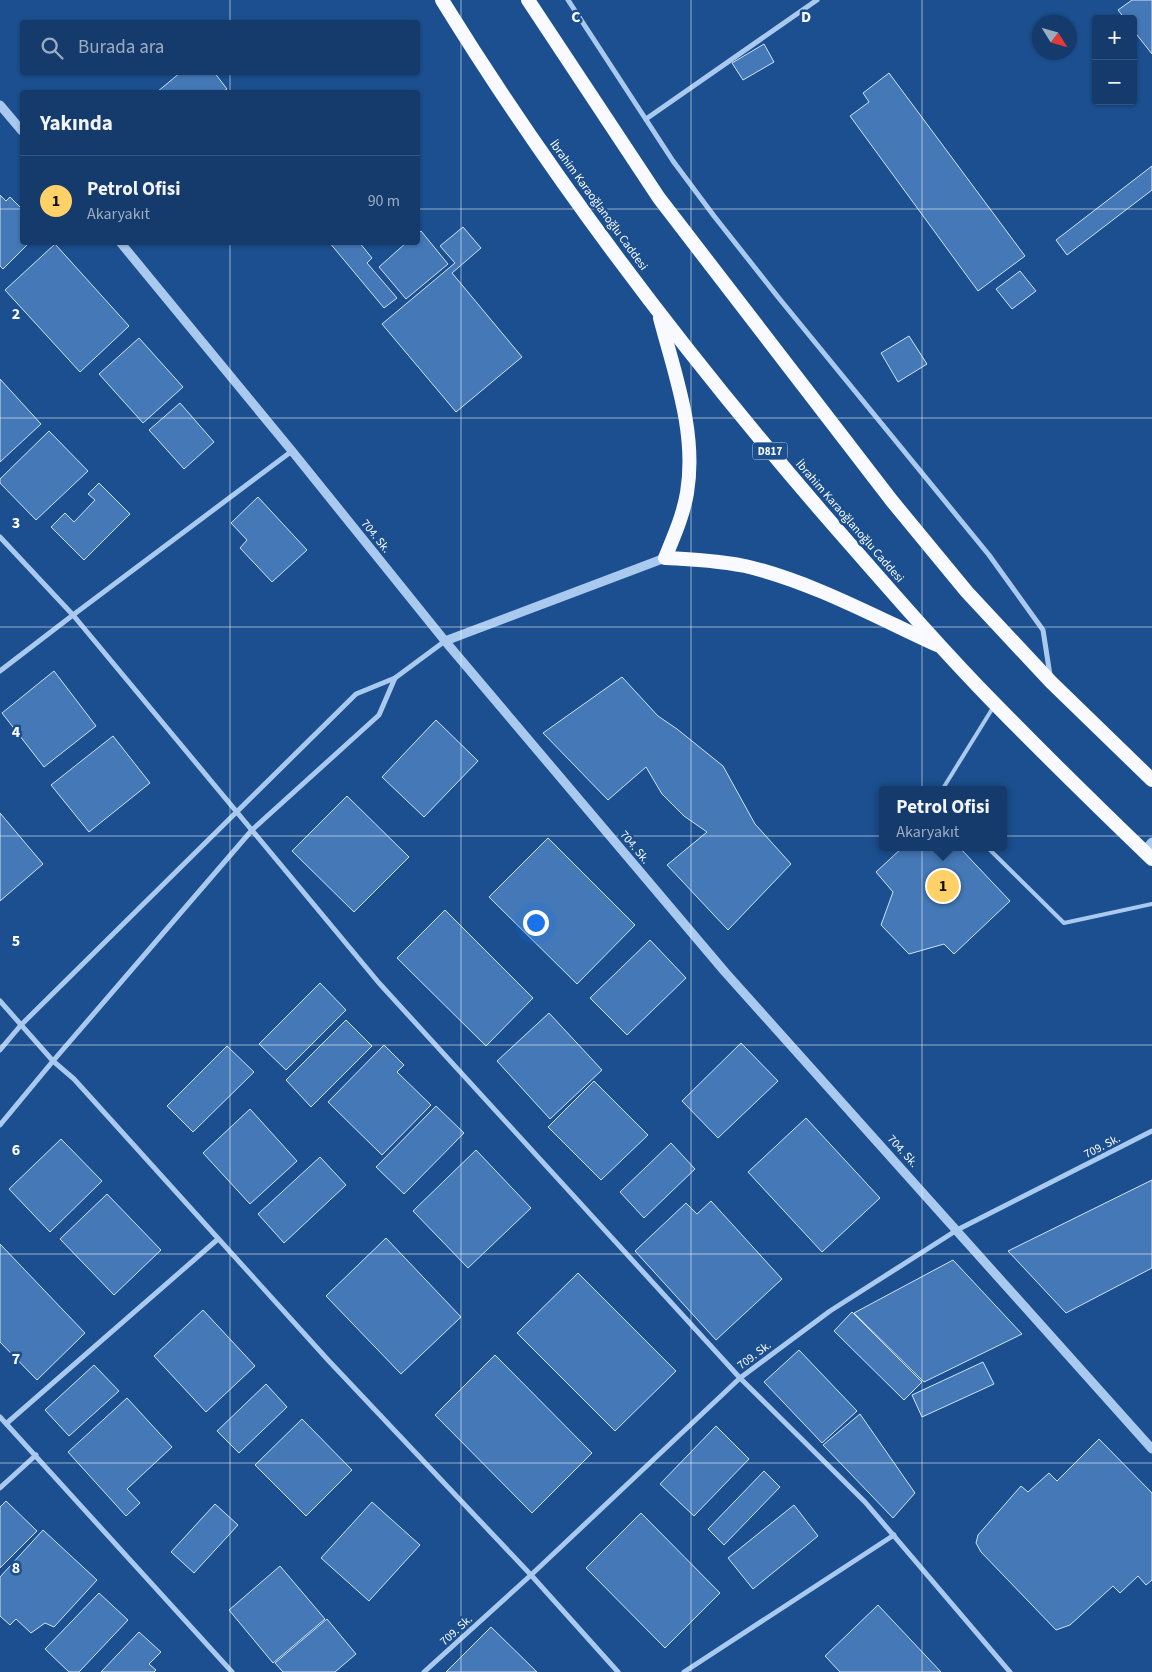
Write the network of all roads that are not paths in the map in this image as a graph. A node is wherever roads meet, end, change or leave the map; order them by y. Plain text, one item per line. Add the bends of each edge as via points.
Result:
1 (442, 0) edge
2 (528, 0) edge
3 (568, 0) edge
4 (817, 0) edge
5 (0, 105) edge
6 (646, 120) junction
7 (20, 129) edge
8 (122, 245) edge
9 (658, 310) junction
10 (292, 452) junction
11 (0, 537) edge
12 (665, 558) junction
13 (72, 615) junction
14 (445, 642) junction
15 (942, 648) junction
16 (0, 671) edge
17 (395, 678) junction
18 (1051, 682) junction
19 (995, 704) junction
20 (1152, 780) edge
21 (944, 786) edge
22 (237, 812) junction
23 (252, 830) junction
24 (991, 851) edge
25 (1149, 851) edge
26 (1152, 904) edge
27 (0, 1001) edge
28 (21, 1025) junction
29 (0, 1050) edge
30 (53, 1061) junction
31 (0, 1125) edge
32 (1152, 1131) edge
33 (957, 1230) junction
34 (218, 1239) junction
35 (740, 1378) junction
36 (0, 1417) edge
37 (7, 1423) junction
38 (1152, 1450) edge
39 (36, 1455) junction
40 (0, 1488) edge
41 (894, 1535) junction
42 (531, 1575) junction
43 (232, 1672) edge
44 (424, 1672) edge
45 (618, 1672) edge
46 (684, 1672) edge
47 (1010, 1672) edge

1 - 9 highway, İbrahim Karaoğlanoğlu Caddesi / D817 via 488,75
2 - 18 highway via 665,206 892,501 967,592
3 - 6 street
4 - 6 street
5 - 7 street
6 - 18 street via 714,216 989,555 1043,630
8 - 10 street, 704. Sk.
9 - 12 highway via 686,413 690,452 680,522
9 - 15 highway, İbrahim Karaoğlanoğlu Caddesi / D817 via 800,488
10 - 13 street
10 - 14 street, 704. Sk.
11 - 13 street
12 - 14 street
12 - 15 highway via 745,566 782,577
13 - 16 street
13 - 22 street
14 - 17 street
14 - 33 street, 704. Sk. via 725,972
15 - 19 highway, İbrahim Karaoğlanoğlu Caddesi / D817
17 - 22 street via 356,694
17 - 23 street via 379,715
18 - 20 highway
19 - 21 lane
19 - 25 highway, İbrahim Karaoğlanoğlu Caddesi / D817
22 - 23 street
22 - 28 street
23 - 30 street
23 - 35 street via 379,982
24 - 26 lane via 1064,923
27 - 28 street
28 - 29 street
28 - 30 street
30 - 31 street
30 - 34 street via 74,1079
32 - 33 street, 709. Sk.
33 - 35 street, 709. Sk. via 830,1311
33 - 38 street, 704. Sk.
34 - 37 street
34 - 42 street
35 - 41 street
35 - 42 street, 709. Sk.
36 - 37 street
37 - 39 street
39 - 40 street
39 - 43 street
41 - 46 street
41 - 47 street
42 - 44 street, 709. Sk.
42 - 45 street

